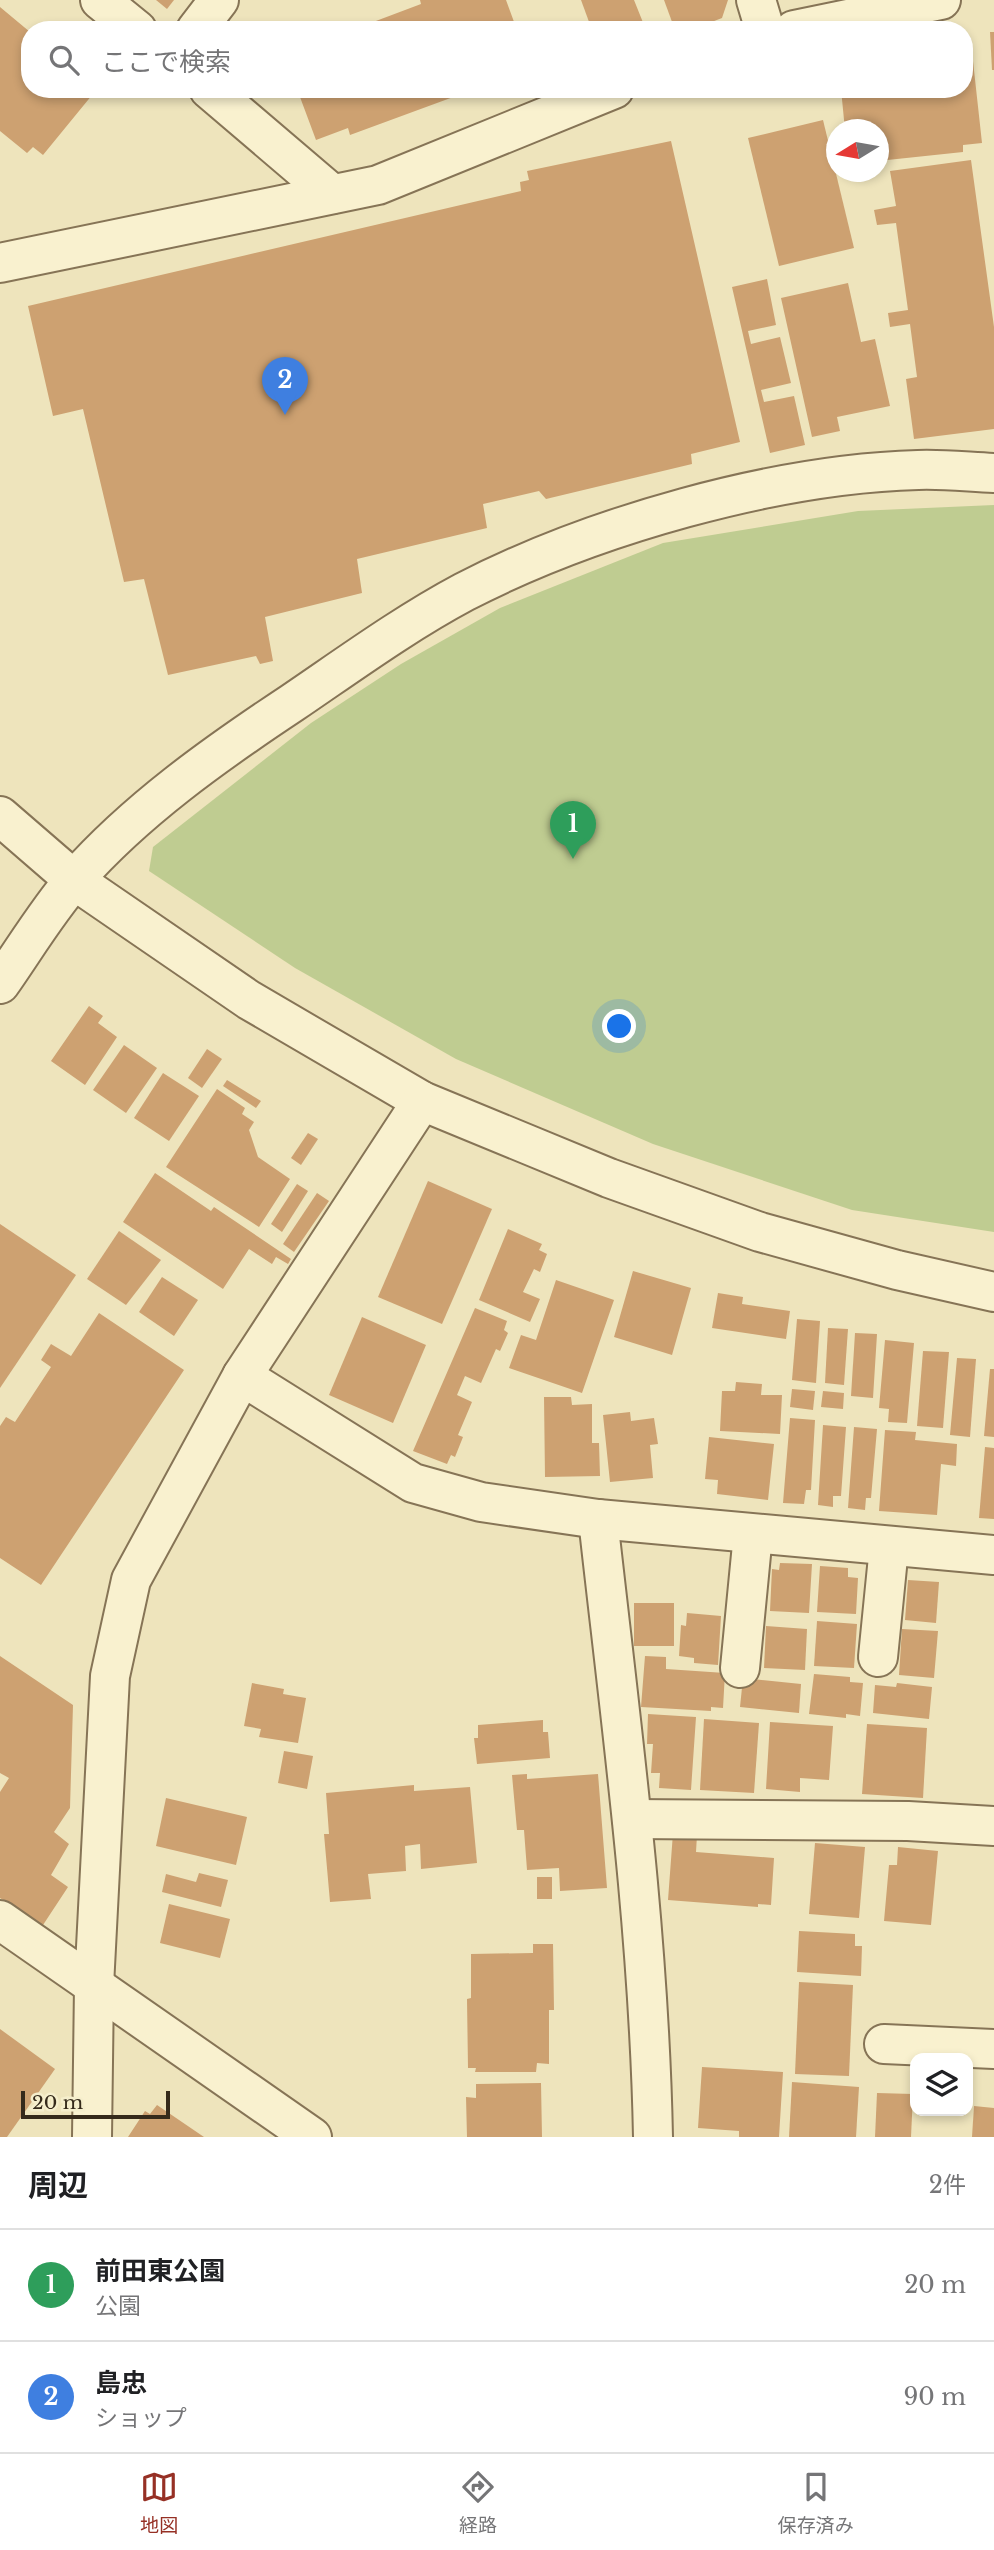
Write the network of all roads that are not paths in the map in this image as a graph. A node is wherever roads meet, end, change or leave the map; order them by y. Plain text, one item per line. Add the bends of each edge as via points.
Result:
1 (100, 0) edge
2 (219, 0) edge
3 (756, 0) edge
4 (941, 0) edge
5 (126, 21) edge
6 (203, 21) edge
7 (762, 21) edge
8 (838, 21) edge
9 (220, 98) edge
10 (592, 98) edge
11 (332, 194) junction
12 (0, 263) edge
13 (994, 473) edge
14 (0, 816) edge
15 (74, 880) junction
16 (0, 984) edge
17 (422, 1101) junction
18 (994, 1292) edge
19 (242, 1376) junction
20 (598, 1520) junction
21 (753, 1534) junction
22 (889, 1548) junction
23 (994, 1555) edge
24 (878, 1657) dead end
25 (740, 1668) dead end
26 (632, 1819) junction
27 (994, 1826) edge
28 (0, 1920) edge
29 (94, 1986) junction
30 (884, 2043) dead end
31 (994, 2049) edge
32 (92, 2137) edge
33 (312, 2137) edge
34 (653, 2137) edge

1 - 5 street
2 - 6 street
3 - 7 street
4 - 8 street
9 - 11 street
10 - 11 street via 378,184
11 - 12 street
13 - 15 street via 918,470 814,479 658,515 537,557 405,627 255,727 155,802
14 - 15 street
15 - 16 street
15 - 17 street via 249,1000
17 - 18 street via 609,1178 760,1232
17 - 19 street
19 - 20 street via 413,1483 481,1502
19 - 29 street via 131,1580 110,1676
20 - 21 street
20 - 26 street
21 - 22 street
21 - 25 street
22 - 23 street
22 - 24 street
26 - 27 street
26 - 34 street via 652,2048
28 - 29 street
29 - 32 street
29 - 33 street
30 - 31 street

